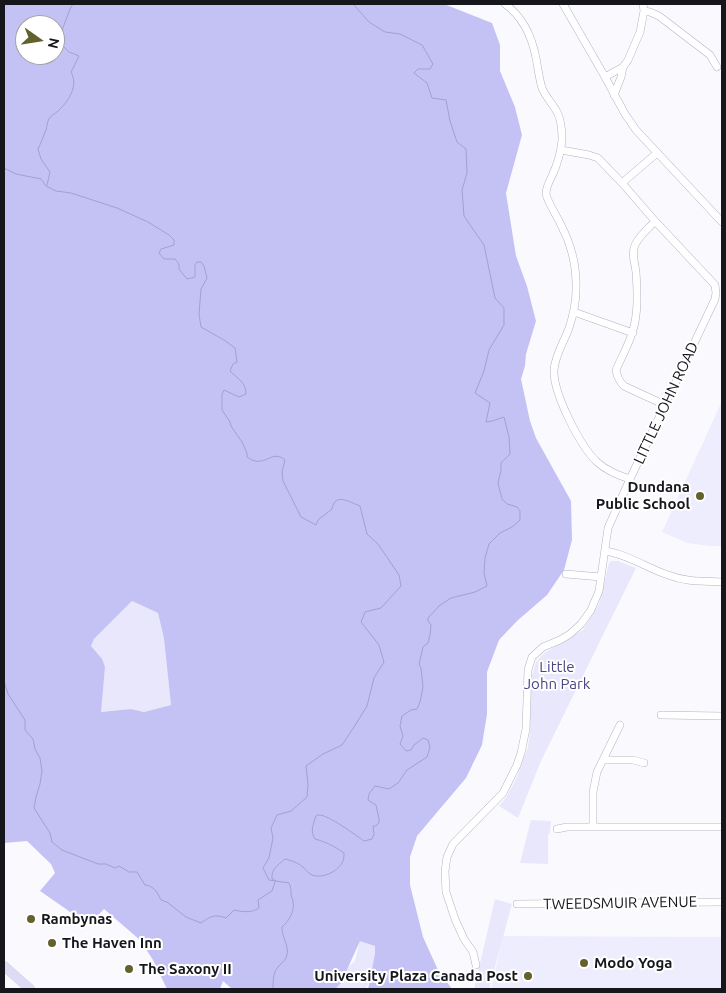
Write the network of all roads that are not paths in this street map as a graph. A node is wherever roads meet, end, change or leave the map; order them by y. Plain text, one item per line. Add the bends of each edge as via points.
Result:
1 (504, 4) edge
2 (563, 4) edge
3 (643, 7) edge
4 (623, 67) junction
5 (717, 67) dead end
6 (605, 77) junction
7 (614, 94) junction
8 (561, 150) junction
9 (657, 153) junction
10 (622, 183) junction
11 (655, 221) junction
12 (722, 222) edge
13 (574, 312) junction
14 (632, 333) junction
15 (665, 405) junction
16 (630, 479) junction
17 (605, 551) junction
18 (566, 574) dead end
19 (601, 577) junction
20 (722, 582) edge
21 (661, 716) dead end
22 (722, 716) edge
23 (620, 725) dead end
24 (604, 760) junction
25 (644, 763) dead end
26 (722, 826) edge
27 (592, 827) junction
28 (557, 829) dead end
29 (722, 902) edge
30 (517, 904) dead end
31 (476, 965) dead end
32 (4, 966) edge
33 (30, 989) edge

1 - 8 street via 519,17 528,31 543,90 558,114 562,128
2 - 6 street
3 - 4 street via 640,32
3 - 5 street via 710,55
4 - 6 street
4 - 7 street
6 - 7 street
7 - 9 street via 636,130
8 - 10 street, LITTLE JOHN ROAD via 598,158
8 - 13 street via 546,194 573,256 576,274
9 - 10 street
9 - 12 street
10 - 11 street, LITTLE JOHN ROAD
11 - 14 street via 634,247 637,296
11 - 15 street, LITTLE JOHN ROAD via 715,285 716,293
13 - 14 street
13 - 16 street via 554,371 561,402 586,450 607,470
14 - 15 street via 616,370 619,382
15 - 16 street, LITTLE JOHN ROAD
16 - 17 street, LITTLE JOHN ROAD via 608,528
17 - 19 street, LITTLE JOHN ROAD
17 - 20 street via 621,554 677,578
18 - 19 street
19 - 31 street, LITTLE JOHN ROAD via 596,602 586,619 570,634 543,647 532,658 528,670 526,729 517,765 503,792 453,844 447,858 446,892 464,939 476,950
21 - 22 street
23 - 24 street
24 - 25 street
24 - 27 street via 597,772 593,792
26 - 27 street
27 - 28 street
29 - 30 street, TWEEDSMUIR AVENUE
32 - 33 main road

